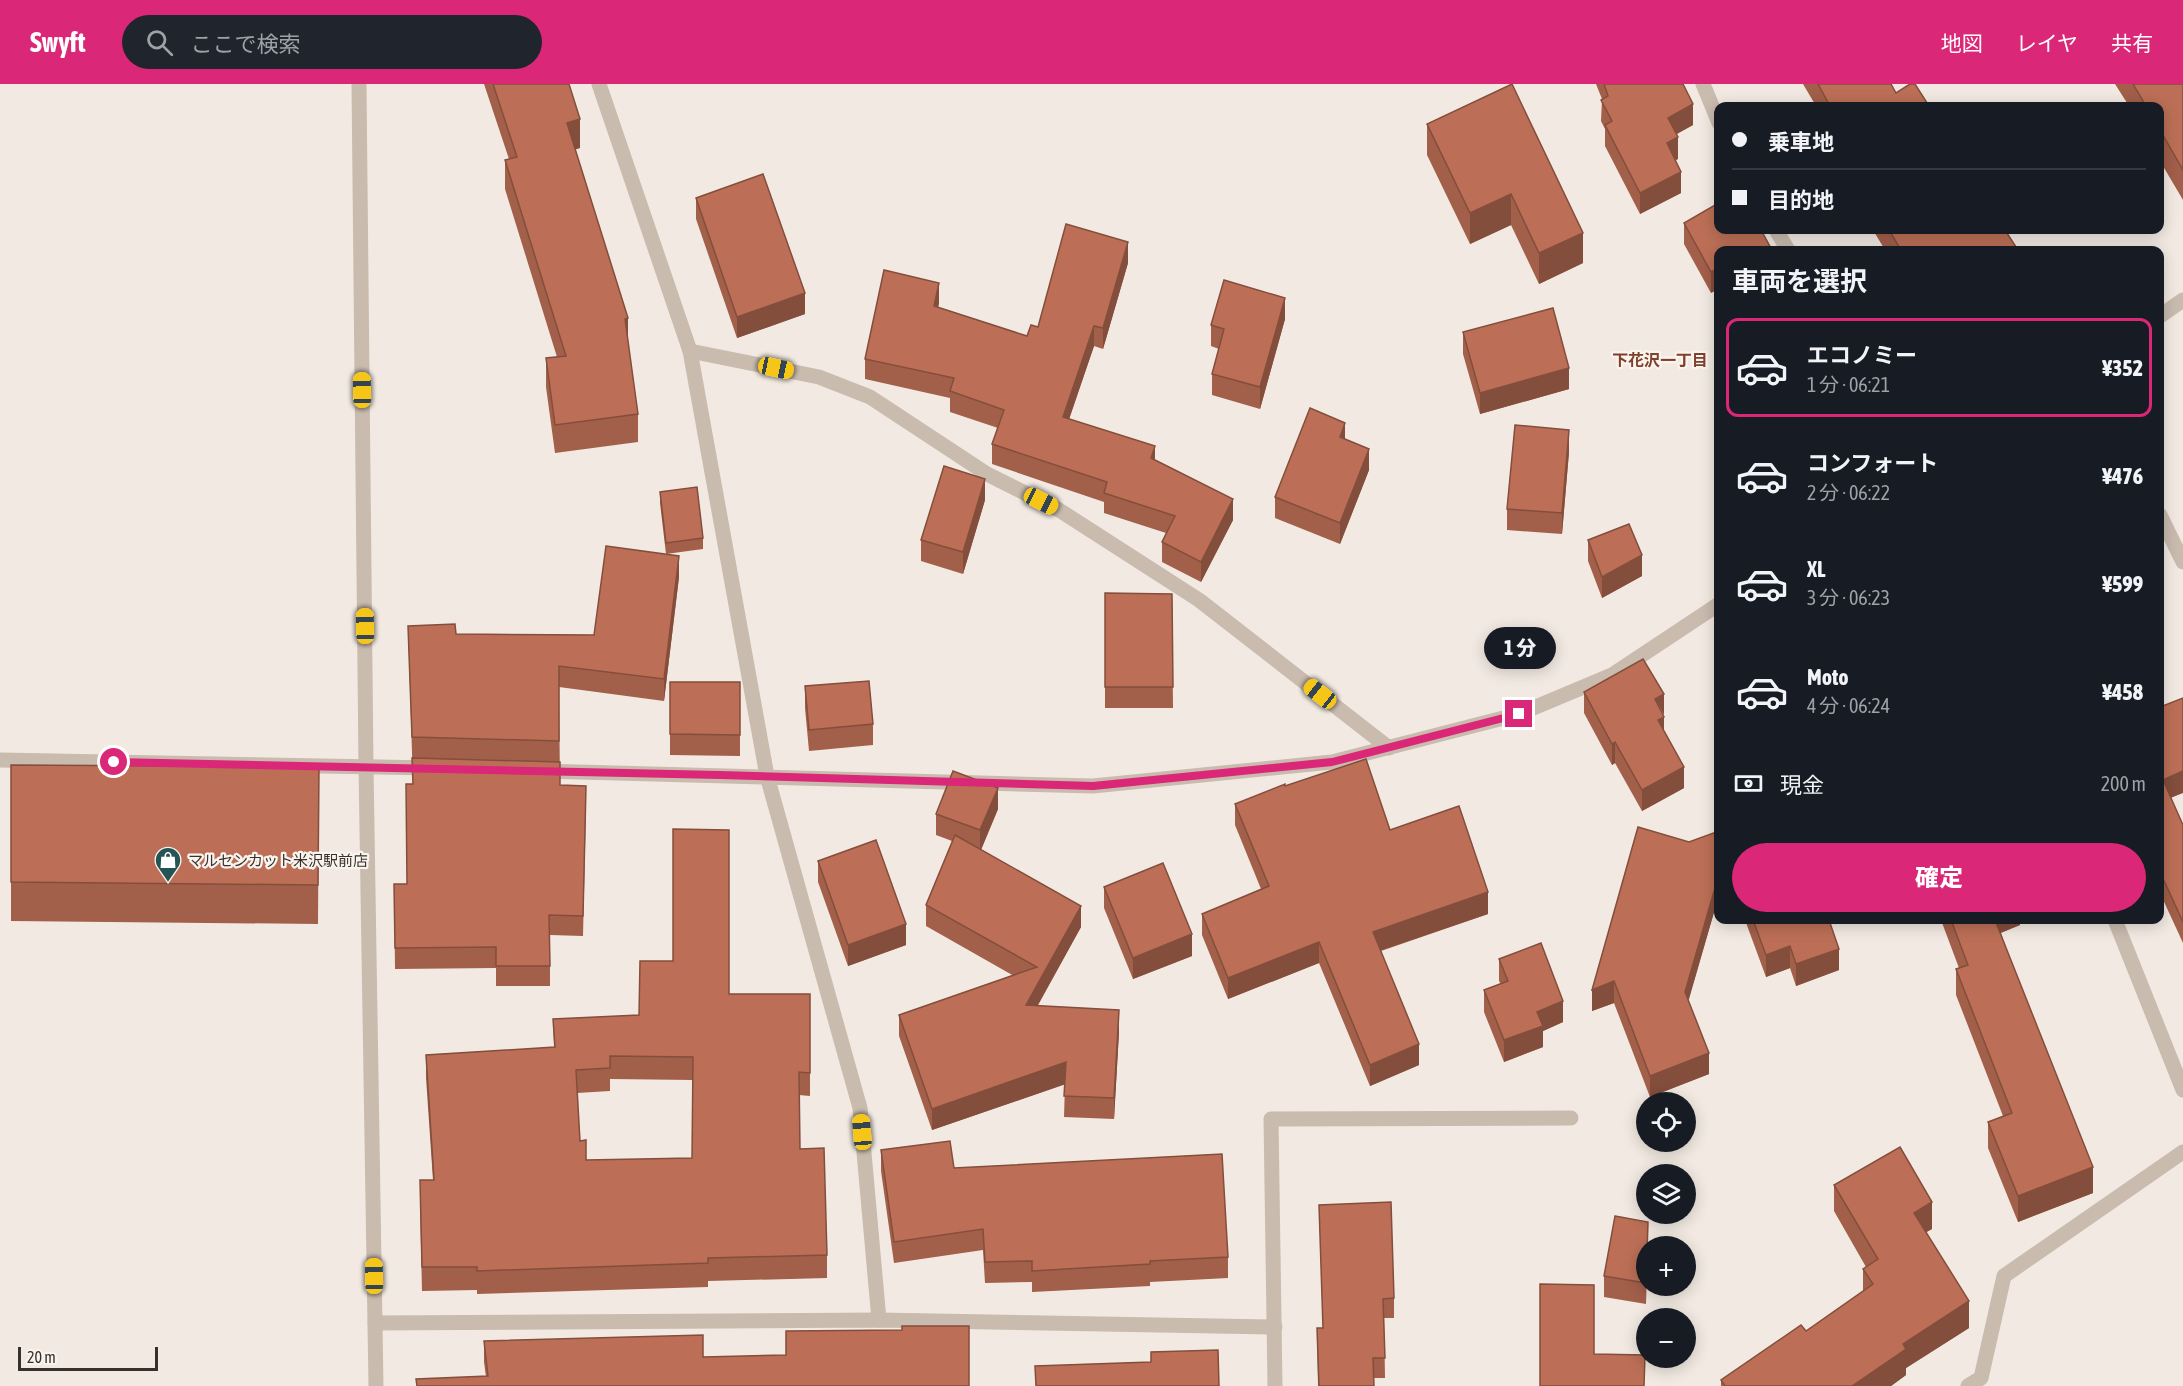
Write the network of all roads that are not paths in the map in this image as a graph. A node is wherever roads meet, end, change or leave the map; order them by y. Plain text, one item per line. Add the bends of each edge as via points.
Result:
1 (359, 84) edge
2 (599, 84) edge
3 (1703, 84) edge
4 (1714, 111) edge
5 (2183, 300) edge
6 (2164, 312) edge
7 (690, 351) junction
8 (2164, 523) edge
9 (2183, 562) edge
10 (1714, 607) edge
11 (1389, 748) junction
12 (0, 760) edge
13 (366, 767) junction
14 (449, 769) edge
15 (531, 771) edge
16 (767, 776) junction
17 (2117, 924) edge
18 (2183, 1090) edge
19 (1571, 1118) dead end
20 (2183, 1152) edge
21 (879, 1320) junction
22 (375, 1323) junction
23 (1275, 1327) junction
24 (376, 1386) edge
25 (1275, 1386) edge
26 (1968, 1386) edge

1 - 13 street
2 - 7 street
3 - 4 street
5 - 6 street
7 - 11 street via 819,377 870,397 987,474 1059,510 1199,600
7 - 16 street
8 - 9 street
10 - 11 street via 1612,675 1519,714
11 - 16 street via 1332,762 1093,786
12 - 13 street
13 - 14 street
13 - 22 street
15 - 16 street
16 - 21 street via 860,1108
17 - 18 street
19 - 23 street via 1271,1119
20 - 26 street via 2004,1276 1981,1378
21 - 22 street
21 - 23 street
22 - 24 street
23 - 25 street

